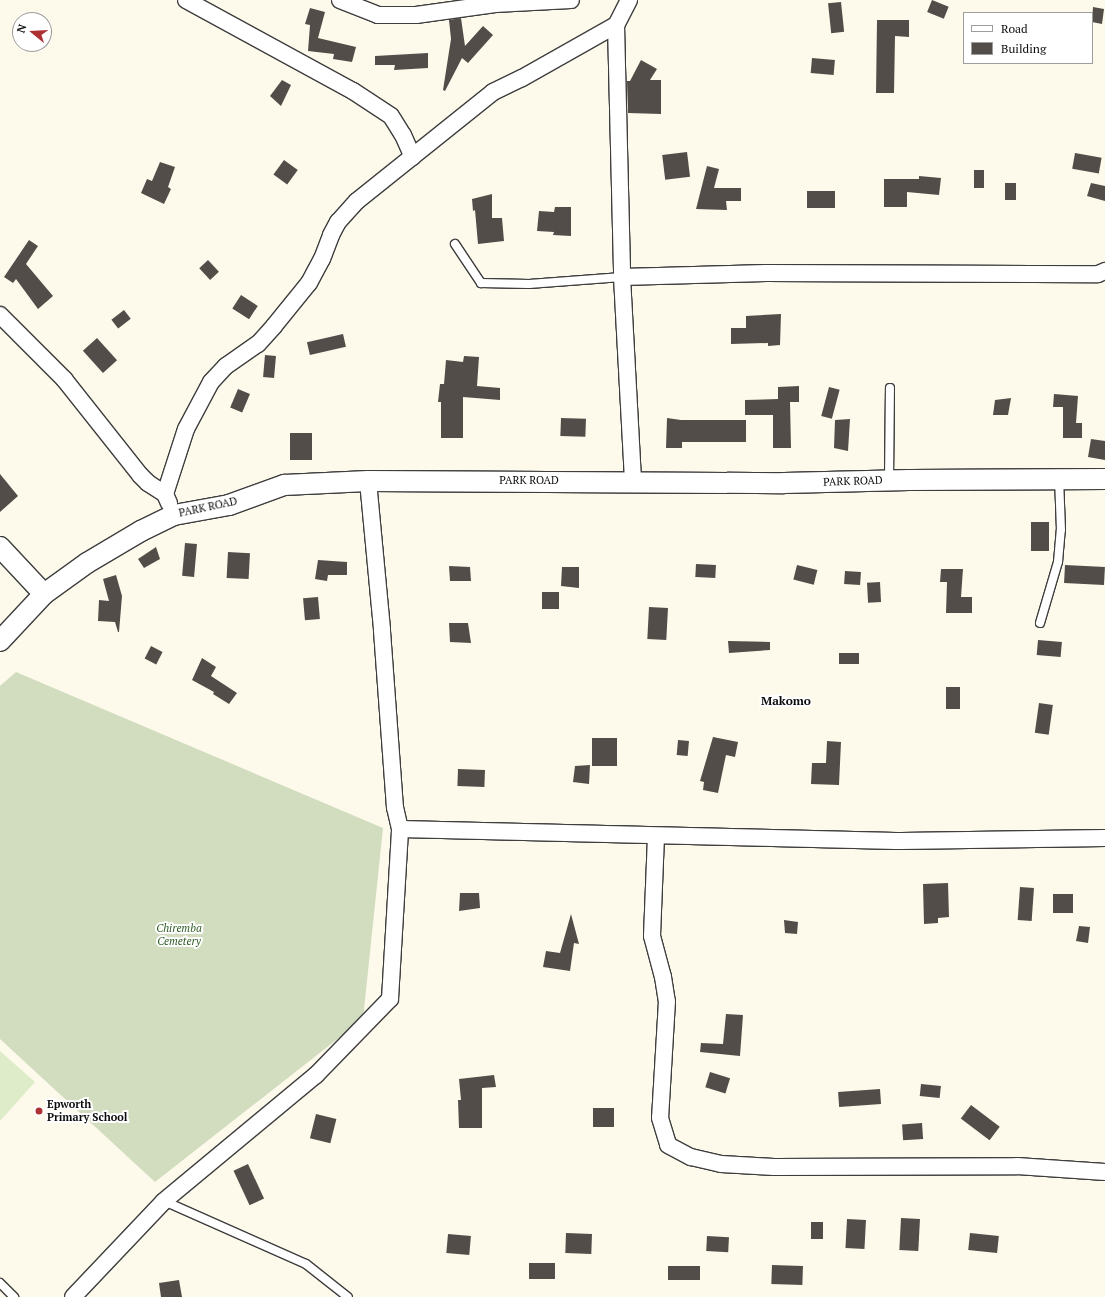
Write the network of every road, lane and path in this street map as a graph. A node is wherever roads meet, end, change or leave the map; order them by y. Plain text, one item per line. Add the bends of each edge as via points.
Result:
1 (186, 0) edge
2 (340, 0) edge
3 (571, 0) edge
4 (629, 0) edge
5 (496, 2) edge
6 (616, 25) junction
7 (413, 158) junction
8 (455, 244) dead end
9 (1105, 271) edge
10 (622, 277) junction
11 (0, 315) edge
12 (890, 388) dead end
13 (1060, 479) junction
14 (1105, 479) edge
15 (889, 480) junction
16 (368, 481) junction
17 (633, 481) junction
18 (165, 494) junction
19 (174, 514) junction
20 (0, 547) edge
21 (44, 594) junction
22 (1040, 623) dead end
23 (0, 641) edge
24 (400, 829) junction
25 (656, 836) junction
26 (1105, 838) edge
27 (1105, 1172) edge
28 (164, 1201) junction
29 (0, 1284) edge
30 (14, 1297) edge
31 (74, 1297) edge
32 (348, 1297) edge

1 - 7 street via 353,91 391,116
2 - 5 street via 378,15 416,15
3 - 5 street
4 - 6 street
6 - 7 street via 494,92
6 - 10 street
7 - 18 street via 357,201 338,222 308,283 274,326 258,344 226,366 211,382 186,429
8 - 10 lane via 481,283 529,284
9 - 10 street via 1098,274 766,273
10 - 17 street
11 - 18 street via 64,379 140,475
12 - 15 lane
13 - 14 street, PARK ROAD
13 - 15 street, PARK ROAD
13 - 22 lane via 1061,530 1058,562
15 - 17 street, PARK ROAD via 784,483
16 - 17 street, PARK ROAD
16 - 19 street, PARK ROAD via 284,485 229,505
16 - 24 street via 395,808
18 - 19 street
19 - 21 street, PARK ROAD via 87,563
20 - 21 street
21 - 23 street, PARK ROAD
24 - 25 street
24 - 28 street via 390,999 316,1075
25 - 26 street via 896,841
25 - 27 street via 652,936 667,1001 660,1118 668,1145 691,1157 721,1164 774,1167 1017,1166
28 - 31 street
28 - 32 lane via 306,1264
29 - 30 lane

